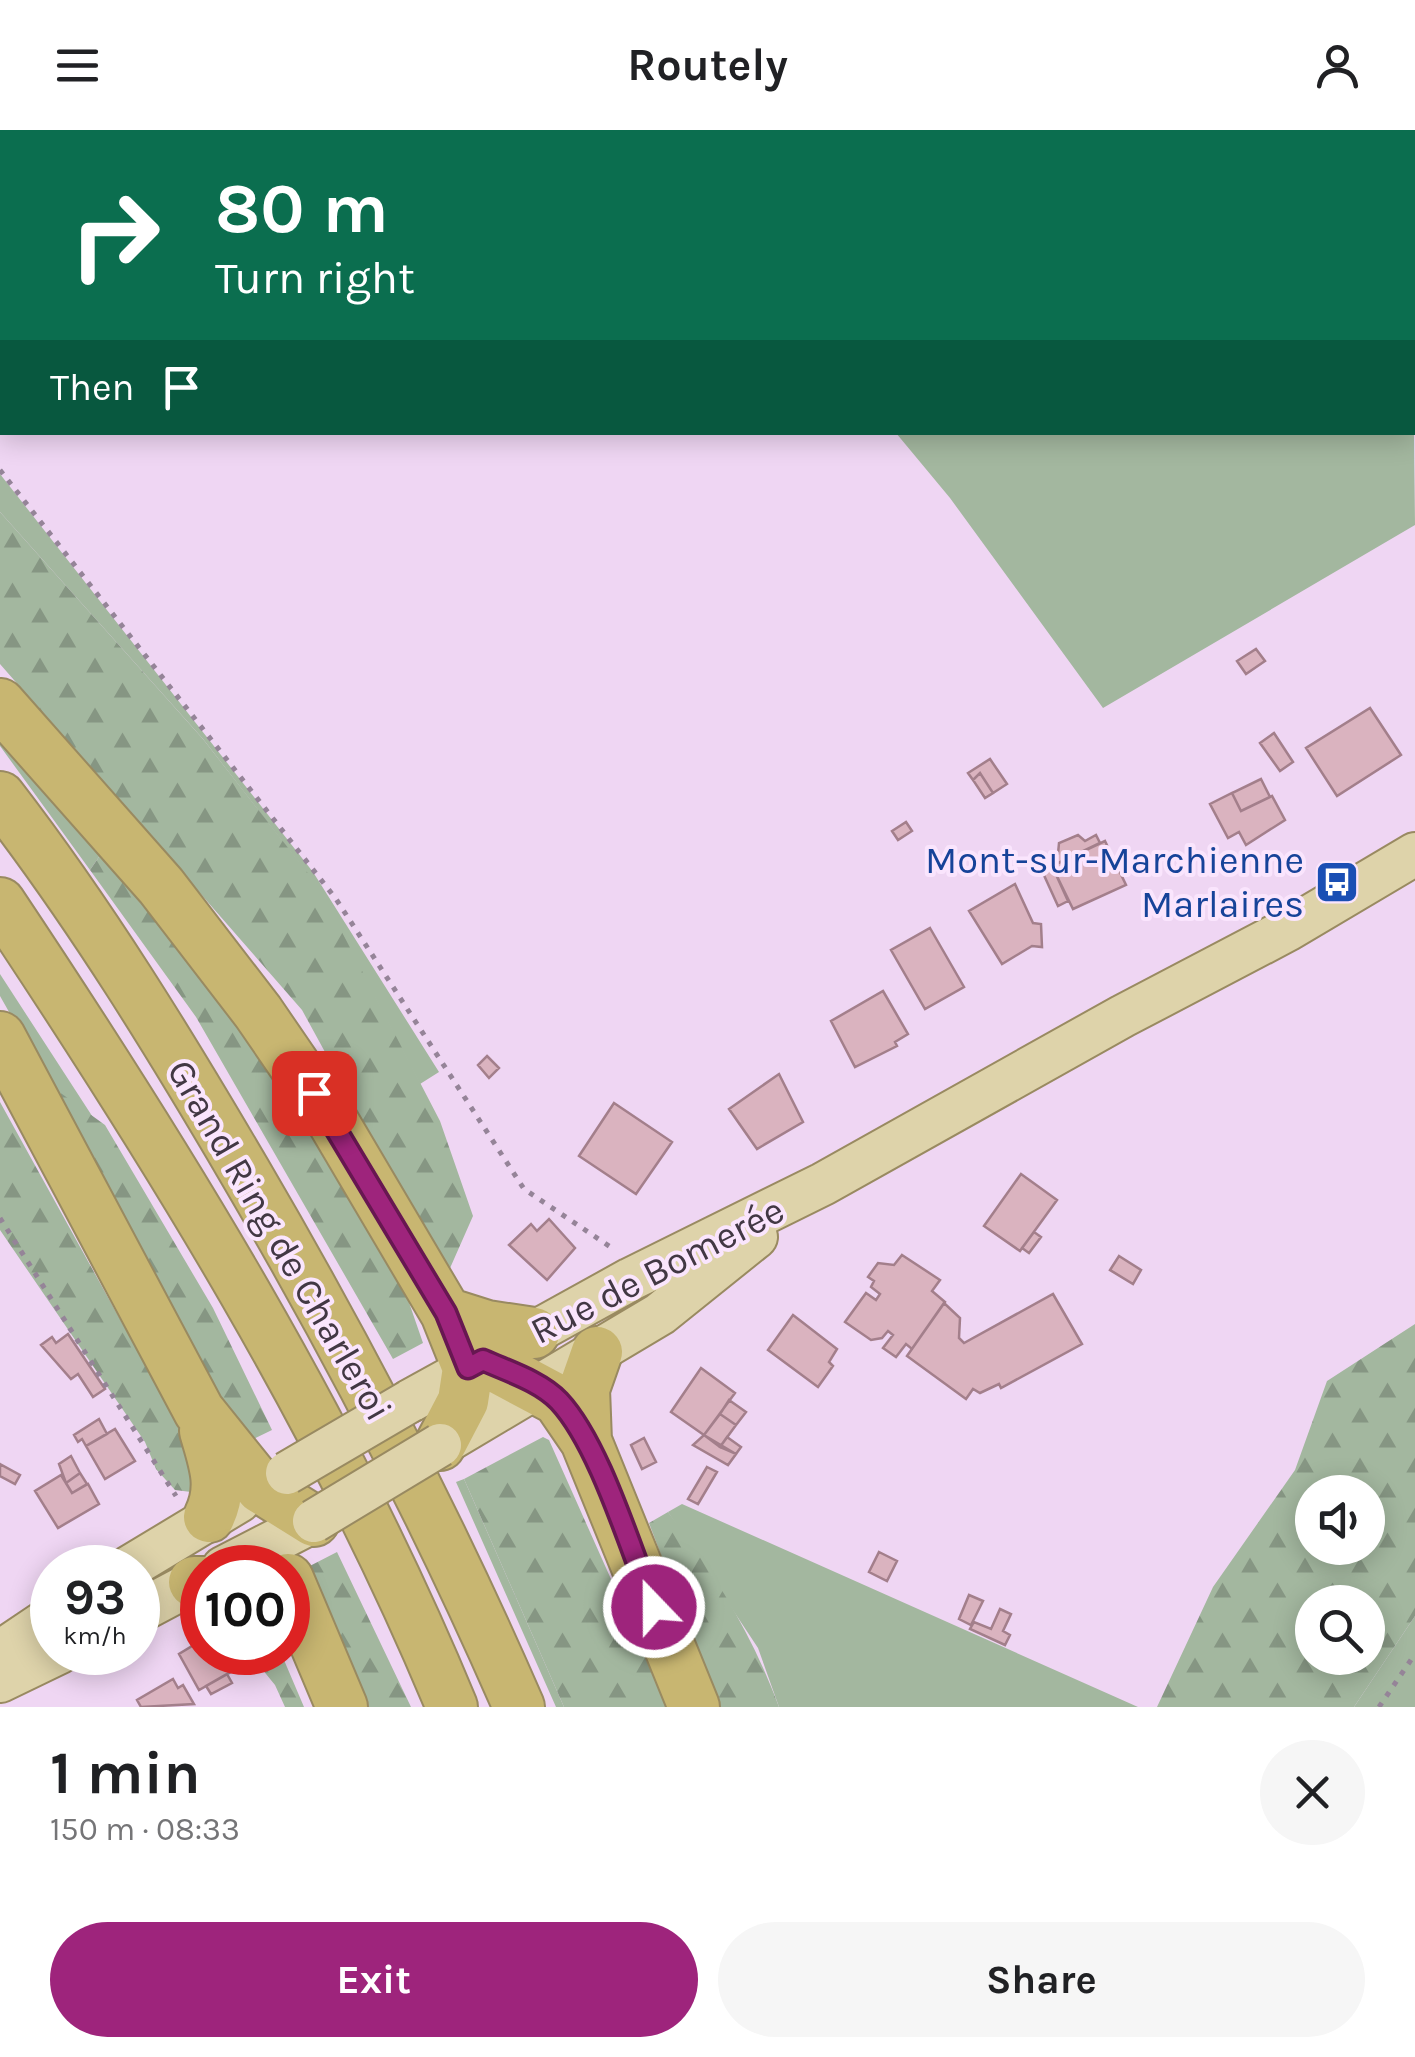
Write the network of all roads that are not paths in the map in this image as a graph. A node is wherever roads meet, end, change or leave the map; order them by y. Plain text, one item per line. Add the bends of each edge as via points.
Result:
1 (0, 704) edge
2 (0, 797) edge
3 (1415, 854) edge
4 (0, 903) edge
5 (0, 1037) edge
6 (824, 1184) junction
7 (446, 1313) junction
8 (534, 1333) junction
9 (596, 1352) junction
10 (540, 1387) junction
11 (457, 1402) junction
12 (199, 1411) junction
13 (586, 1441) junction
14 (202, 1521) junction
15 (287, 1543) edge
16 (160, 1548) edge
17 (30, 1632) edge
18 (0, 1652) edge
19 (30, 1666) edge
20 (0, 1681) edge
21 (342, 1707) edge
22 (452, 1707) edge
23 (519, 1707) edge
24 (694, 1707) edge

1 - 7 highway via 161,886 258,1012 332,1120
2 - 23 highway, Grand Ring de Charleroi via 179,1059 308,1280 398,1448
3 - 6 main road, Rue de Bomerée
4 - 22 highway, Grand Ring de Charleroi via 128,1094 255,1310 345,1480
5 - 12 highway
6 - 8 main road, Rue de Bomerée
6 - 9 main road, Rue de Bomerée via 660,1314
7 - 8 highway
7 - 11 highway
8 - 11 main road, Rue de Bomerée
9 - 10 main road, Rue de Bomerée
9 - 13 highway via 584,1389
10 - 11 highway
10 - 11 main road, Rue de Bomerée
10 - 13 highway via 558,1400
11 - 15 main road, Rue de Bomerée, bridge
11 - 15 main road, Rue de Bomerée, bridge
12 - 14 highway via 219,1498
12 - 15 highway
13 - 24 highway
14 - 15 main road, Rue de Bomerée
14 - 16 main road, Rue de Bomerée
15 - 21 highway
17 - 18 main road
19 - 20 main road

